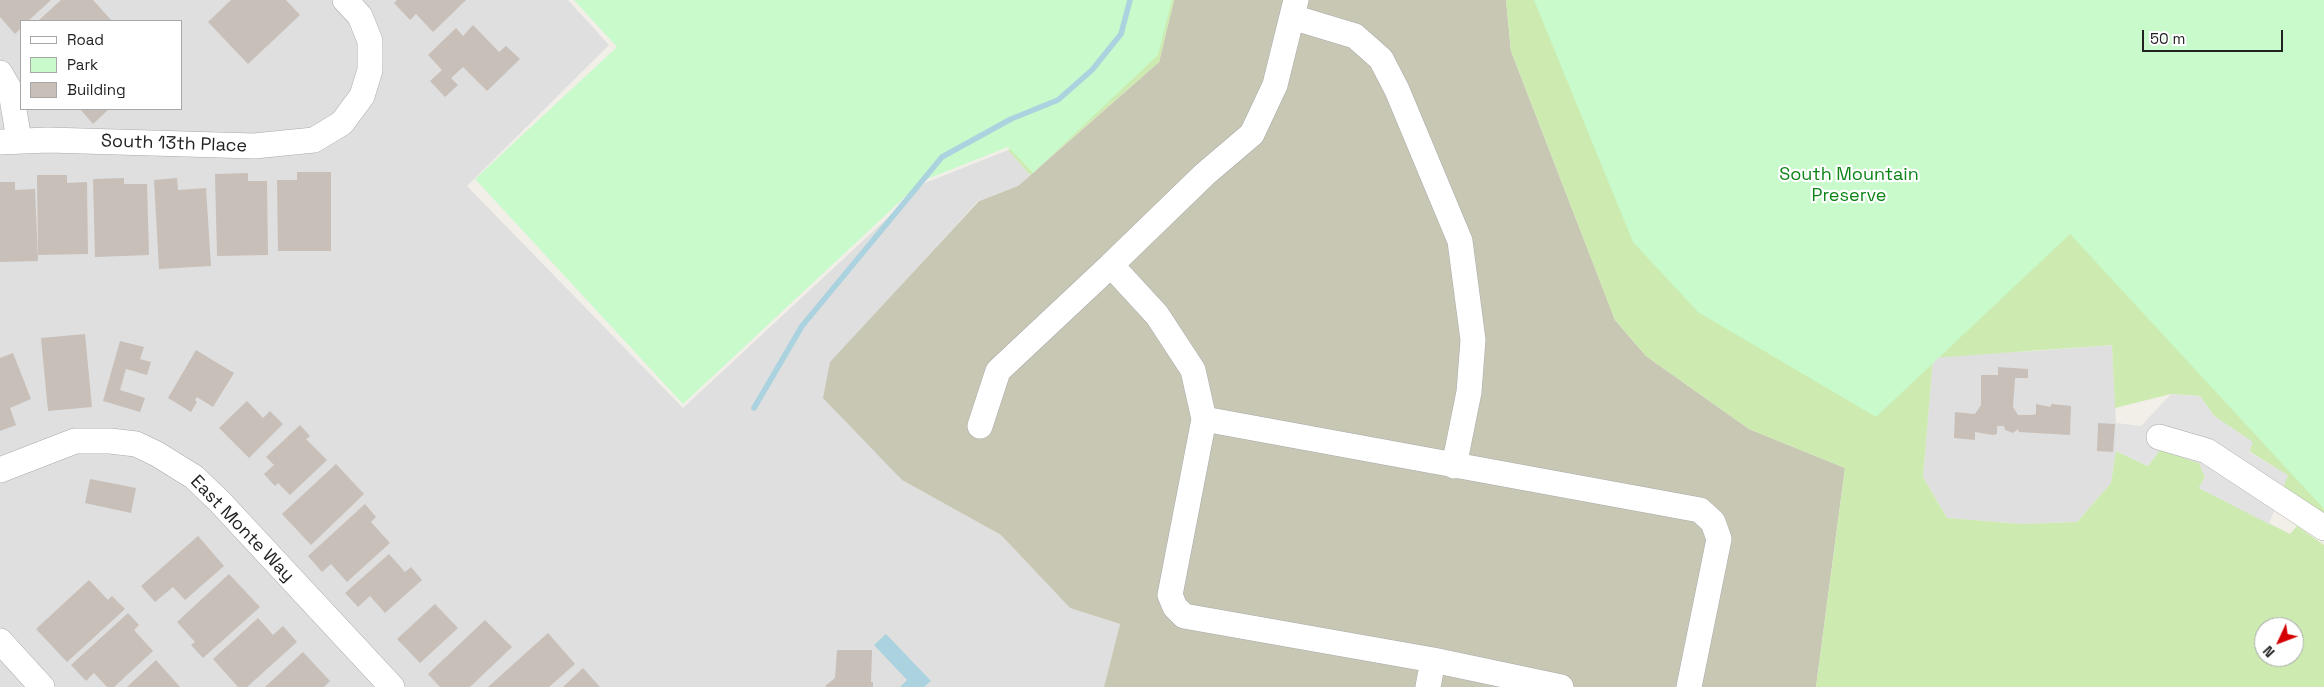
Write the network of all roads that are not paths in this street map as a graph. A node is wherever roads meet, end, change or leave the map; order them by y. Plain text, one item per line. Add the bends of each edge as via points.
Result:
1 (346, 0) edge
2 (1294, 8) edge
3 (0, 73) edge
4 (10, 141) edge
5 (1112, 266) junction
6 (1204, 419) junction
7 (980, 426) dead end
8 (2159, 437) dead end
9 (1454, 466) junction
10 (0, 470) edge
11 (2324, 528) edge
12 (0, 641) edge
13 (1433, 660) junction
14 (42, 687) edge
15 (392, 687) edge
16 (1428, 687) edge
17 (1561, 687) edge
18 (1689, 687) edge

1 - 4 street, South 13th Place via 360,16 370,41 370,70 362,96 342,123 314,140 254,146
2 - 5 street via 1275,85 1252,134 1205,174
2 - 9 street via 1355,36 1381,59 1460,240 1473,340 1469,392
3 - 4 street via 11,92
5 - 6 street via 1157,314 1193,370
5 - 7 street via 998,371
6 - 9 street
6 - 13 street via 1170,595 1175,607 1184,616
8 - 11 street via 2207,451
9 - 18 street via 1700,510 1713,522 1719,539
10 - 15 street, East Monte Way via 75,441 136,444 157,454 194,477 220,502
12 - 14 street
13 - 16 street
13 - 17 street

